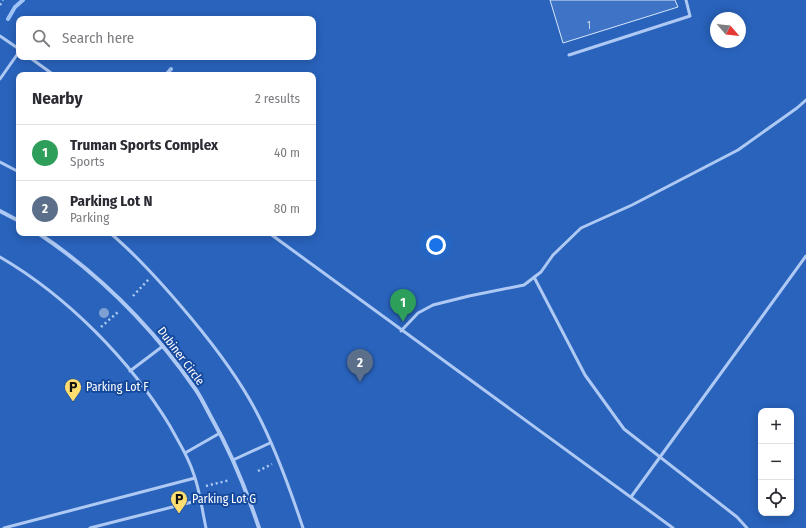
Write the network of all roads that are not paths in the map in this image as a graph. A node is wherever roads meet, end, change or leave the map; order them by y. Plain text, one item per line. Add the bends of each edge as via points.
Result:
1 (686, 0) edge
2 (0, 36) edge
3 (16, 49) edge
4 (16, 55) edge
5 (569, 55) dead end
6 (34, 60) edge
7 (50, 72) edge
8 (0, 79) edge
9 (806, 100) edge
10 (0, 162) edge
11 (16, 170) edge
12 (0, 211) edge
13 (16, 219) edge
14 (42, 236) edge
15 (113, 236) edge
16 (273, 236) edge
17 (806, 256) edge
18 (0, 257) edge
19 (534, 276) junction
20 (401, 331) junction
21 (163, 346) junction
22 (130, 371) junction
23 (220, 433) junction
24 (270, 443) junction
25 (185, 453) junction
26 (659, 458) junction
27 (233, 460) junction
28 (195, 478) junction
29 (630, 497) junction
30 (200, 500) junction
31 (744, 525) junction
32 (4, 528) edge
33 (90, 528) edge
34 (206, 528) edge
35 (259, 528) edge
36 (303, 528) edge
37 (673, 528) edge
38 (740, 528) edge
39 (748, 528) edge

1 - 5 lane via 690,16
2 - 3 lane
4 - 8 lane
6 - 7 lane
9 - 19 lane via 738,150 632,205 581,228 553,255 541,272
10 - 11 lane
12 - 13 street
14 - 21 street, Dubiner Circle via 97,278 132,310
15 - 24 lane via 173,295 222,355 257,412
16 - 20 lane
17 - 26 lane
18 - 22 lane via 57,297 96,332
19 - 20 lane via 524,284 433,305 418,313
19 - 26 lane via 585,375 624,429
20 - 29 lane
21 - 22 lane
21 - 23 street, Dubiner Circle via 197,391
22 - 25 lane via 154,401
23 - 25 lane
23 - 27 street, Dubiner Circle
24 - 27 lane
24 - 36 lane via 287,480
25 - 28 lane
26 - 29 lane
26 - 31 lane
27 - 35 street, Dubiner Circle
28 - 30 lane
28 - 32 lane
29 - 37 lane
30 - 33 lane
30 - 34 lane
31 - 38 lane
31 - 39 lane

